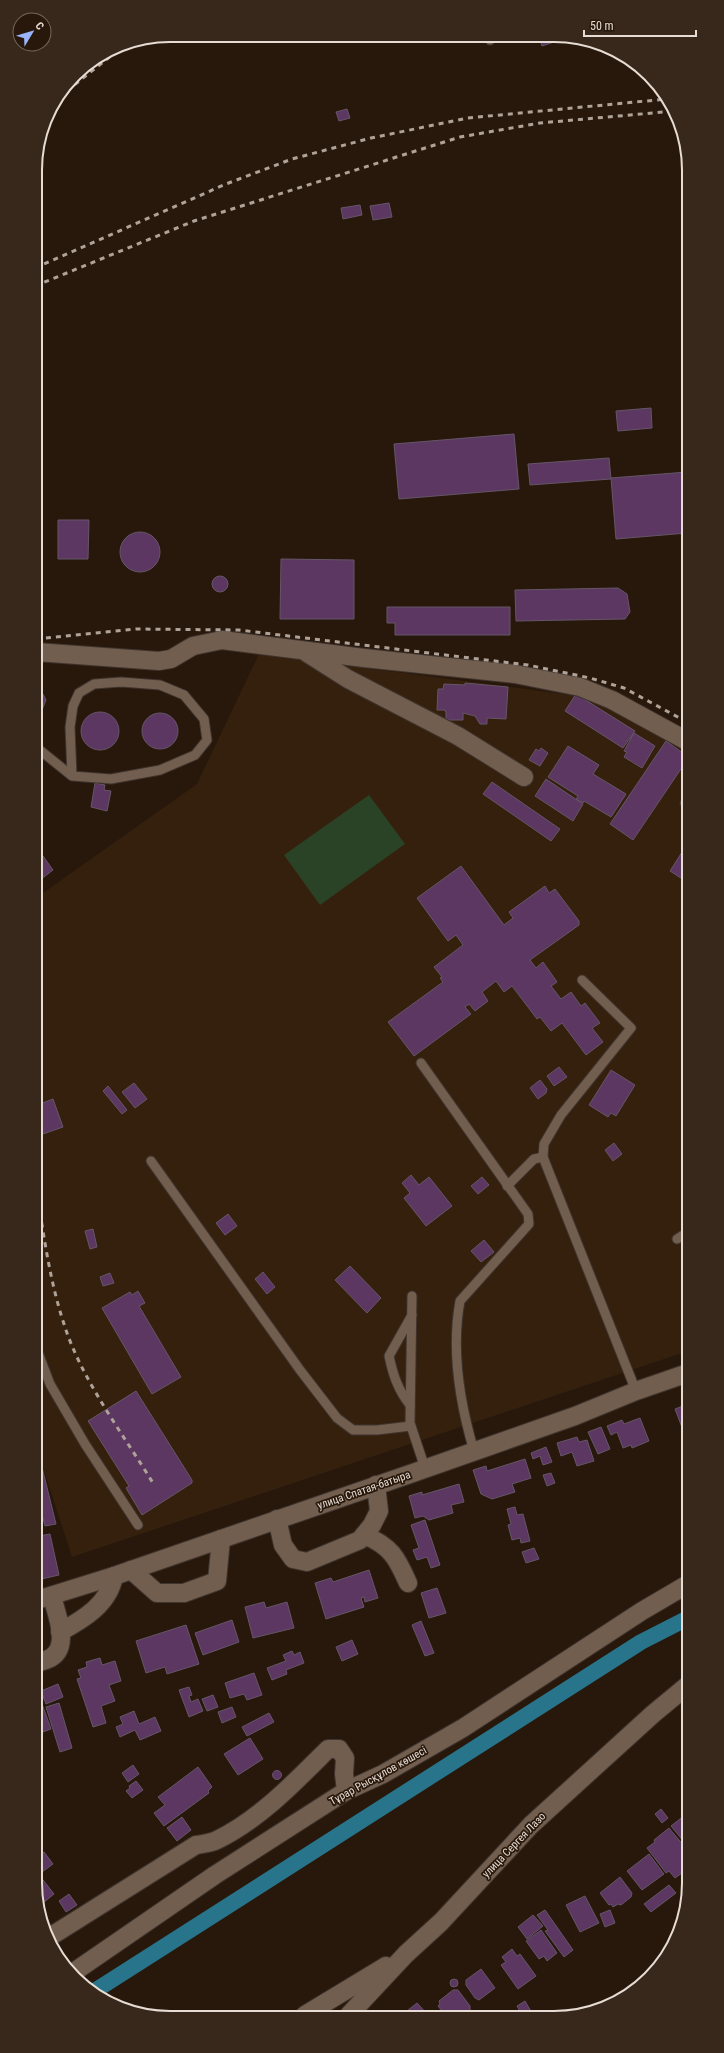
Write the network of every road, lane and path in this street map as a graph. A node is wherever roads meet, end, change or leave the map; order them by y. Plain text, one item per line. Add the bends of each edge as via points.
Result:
1 (303, 650) junction
2 (42, 652) edge
3 (682, 738) edge
4 (42, 752) edge
5 (72, 776) junction
6 (524, 777) dead end
7 (582, 980) dead end
8 (421, 1063) dead end
9 (543, 1157) junction
10 (151, 1161) dead end
11 (507, 1186) junction
12 (682, 1235) edge
13 (677, 1238) dead end
14 (412, 1296) dead end
15 (413, 1314) junction
16 (42, 1363) edge
17 (682, 1375) edge
18 (636, 1391) junction
19 (410, 1405) junction
20 (411, 1426) junction
21 (474, 1452) junction
22 (425, 1468) junction
23 (376, 1486) junction
24 (277, 1519) junction
25 (138, 1525) dead end
26 (364, 1535) junction
27 (221, 1539) junction
28 (122, 1573) junction
29 (408, 1583) dead end
30 (682, 1588) edge
31 (45, 1598) edge
32 (60, 1632) junction
33 (42, 1661) edge
34 (682, 1690) edge
35 (346, 1791) junction
36 (53, 1935) edge
37 (406, 1954) junction
38 (76, 1971) edge
39 (312, 2011) edge
40 (353, 2011) edge

1 - 2 street via 222,640 192,646 170,659 159,661
1 - 3 street via 515,674 580,687 612,700
1 - 6 street via 348,679 458,736
4 - 5 lane
5 - 5 lane via 111,779 160,770 195,755 207,740 204,718 184,695 160,685 121,682 94,684 79,693 73,706 70,727
7 - 9 lane via 631,1028 561,1115 544,1144
8 - 11 lane
9 - 11 lane via 534,1158
9 - 18 lane
10 - 20 lane via 337,1418 353,1430
11 - 21 lane via 528,1214 529,1224 460,1301 457,1317 460,1394
12 - 13 lane
14 - 15 lane
15 - 19 lane
15 - 19 lane via 389,1356 392,1373 400,1392
16 - 25 lane via 50,1384
17 - 18 street, улица Спатая-батыра
18 - 21 street, улица Спатая-батыра
19 - 20 lane
20 - 22 lane
21 - 22 street, улица Спатая-батыра
22 - 23 street, улица Спатая-батыра
23 - 24 street, улица Спатая-батыра
23 - 26 street via 379,1511
24 - 26 street via 283,1545 293,1559 307,1562 360,1540
24 - 27 street, улица Спатая-батыра
26 - 29 street via 380,1542 398,1561
27 - 28 street, улица Спатая-батыра
27 - 28 street via 217,1580 184,1593 157,1593
28 - 31 street, улица Спатая-батыра
28 - 32 street via 106,1598 92,1611
30 - 35 street, Тұрар Рысқұлов көшесі via 464,1728 383,1774
31 - 32 street
32 - 33 street via 62,1643 53,1656
34 - 37 street, улица Сергея Лазо via 531,1825 441,1922
35 - 36 street via 345,1758 339,1749 328,1748 261,1812 216,1841 196,1845
35 - 38 street, Тұрар Рысқұлов көшесі via 215,1875
37 - 39 street
37 - 40 street, улица Сергея Лазо

